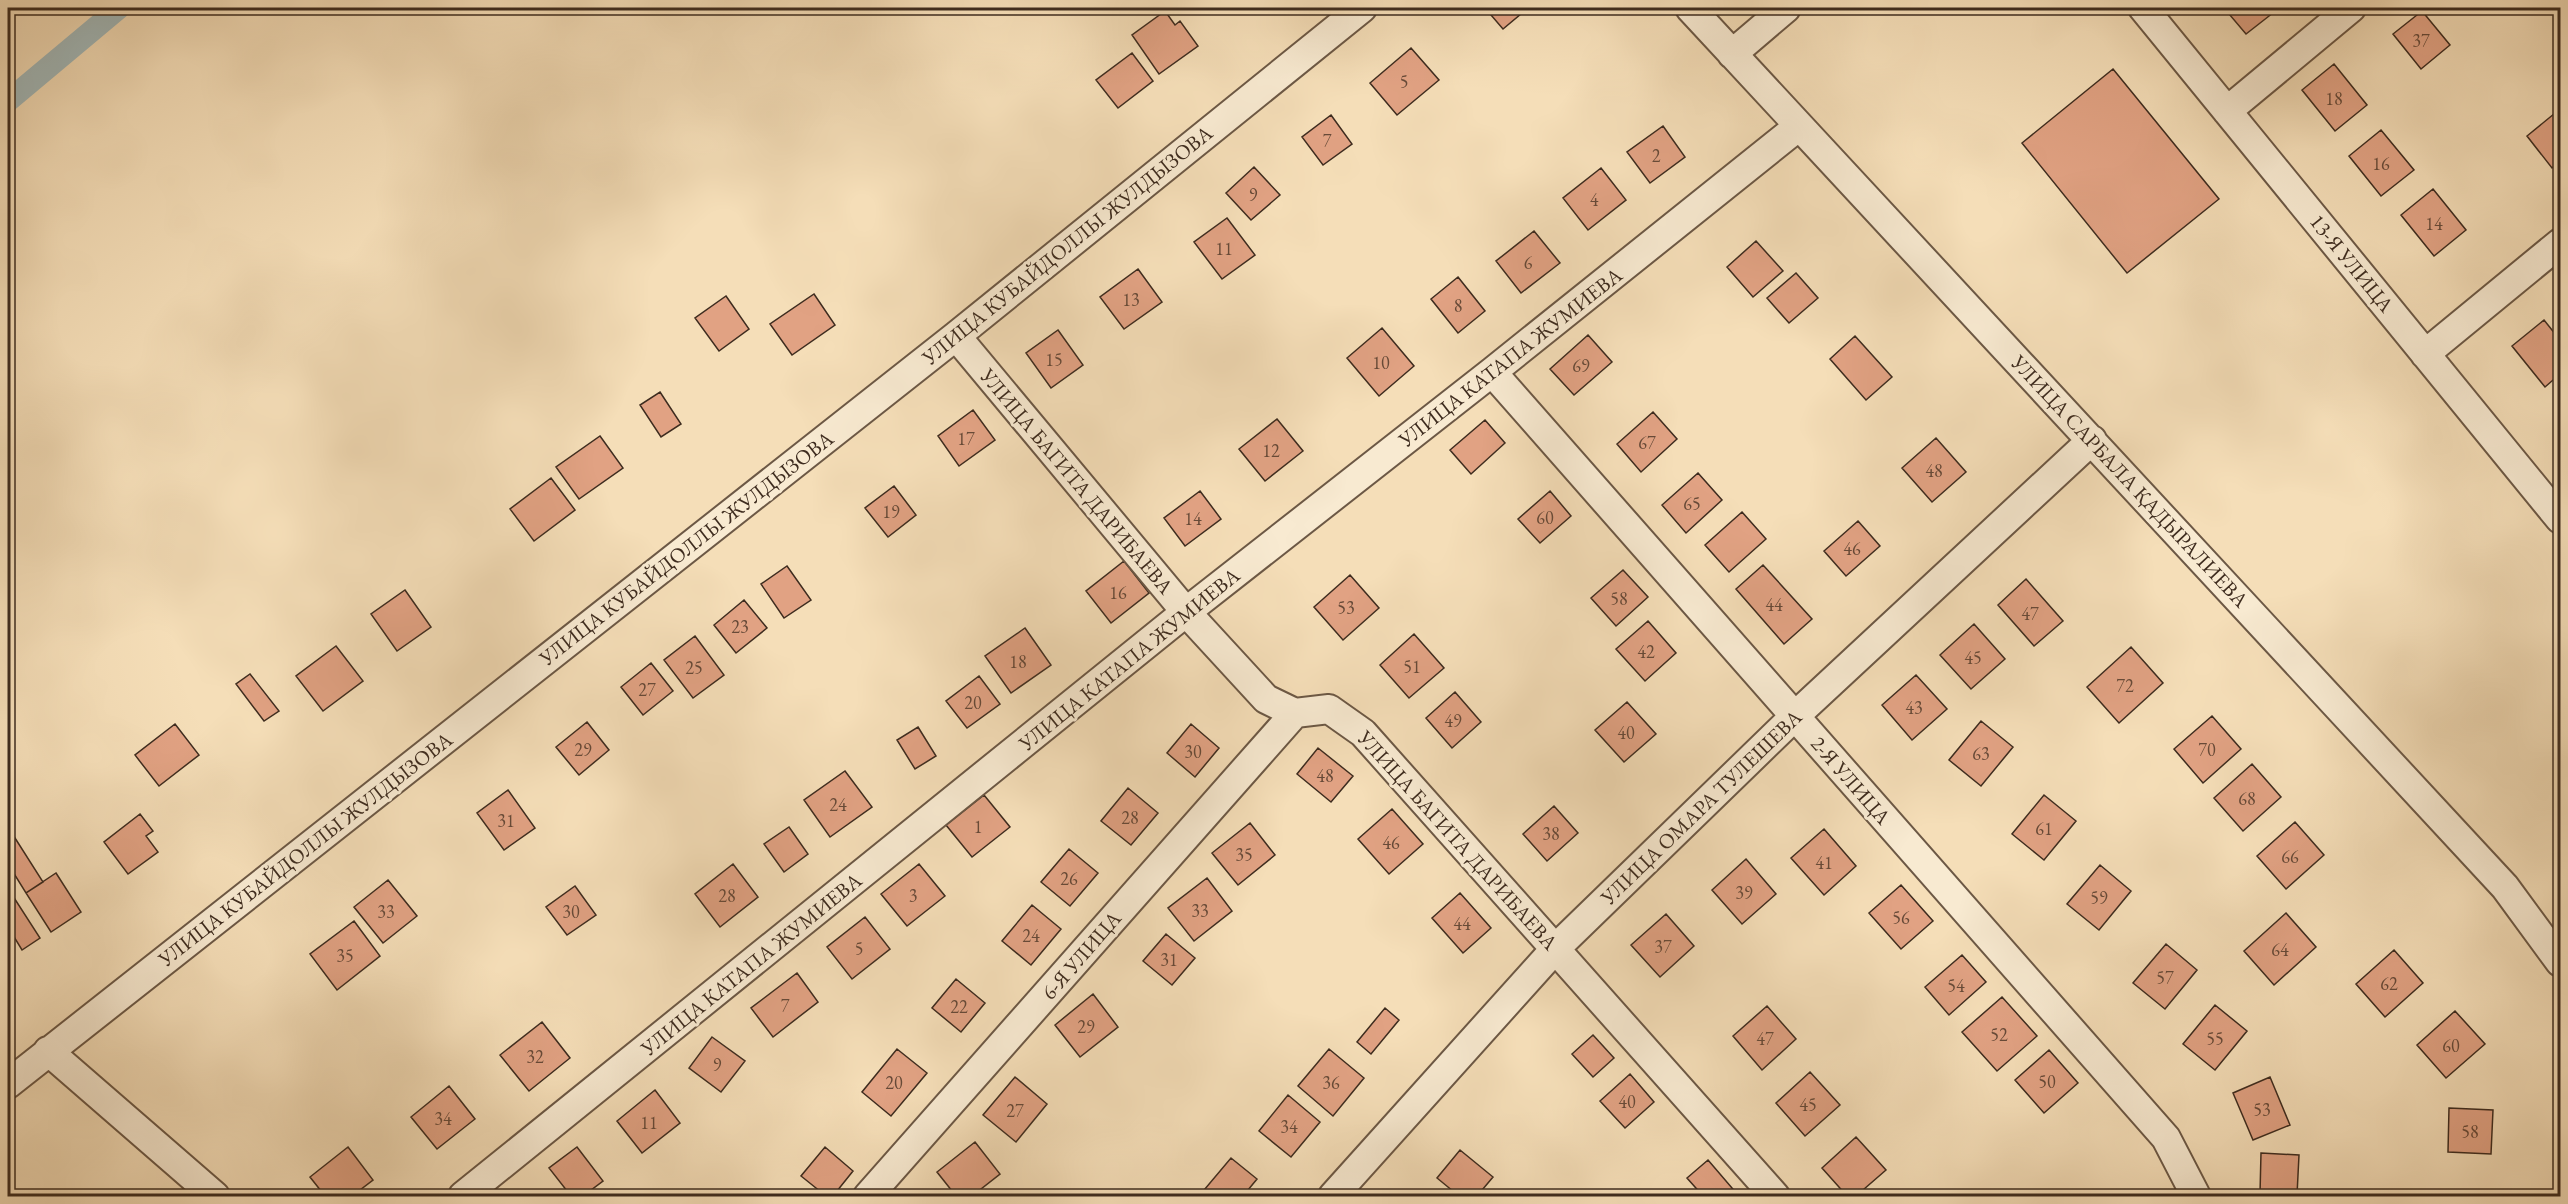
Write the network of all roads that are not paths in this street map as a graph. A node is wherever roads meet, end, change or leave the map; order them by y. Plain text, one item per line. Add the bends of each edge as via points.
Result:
1 (1362, 8) edge
2 (1690, 8) edge
3 (1786, 8) edge
4 (2143, 8) edge
5 (2351, 8) edge
6 (1732, 54) junction
7 (2227, 111) junction
8 (1799, 126) junction
9 (2560, 243) edge
10 (956, 336) junction
11 (2425, 354) junction
12 (1492, 372) junction
13 (2092, 440) junction
14 (2560, 519) edge
15 (1186, 612) junction
16 (1295, 713) junction
17 (1795, 716) junction
18 (1556, 948) junction
19 (2560, 962) edge
20 (48, 1051) junction
21 (8, 1084) edge
22 (213, 1196) edge
23 (463, 1197) edge
24 (868, 1197) edge
25 (1333, 1197) edge
26 (1775, 1197) edge
27 (2196, 1197) edge

1 - 10 street, УЛИЦА КУБАЙДОЛЛЫ ЖУЛДЫЗОВА
2 - 6 street, УЛИЦА САРБАЛА ҚАДЫРАЛИЕВА
3 - 6 street
4 - 7 street, 13-Я УЛИЦА
5 - 7 street
6 - 8 street, УЛИЦА САРБАЛА ҚАДЫРАЛИЕВА
7 - 11 street, 13-Я УЛИЦА
8 - 12 street, УЛИЦА КАТАПА ЖУМИЕВА
8 - 13 street, УЛИЦА САРБАЛА ҚАДЫРАЛИЕВА
9 - 11 street
10 - 15 street, УЛИЦА БАГИТА ДАРИБАЕВА
10 - 20 street, УЛИЦА КУБАЙДОЛЛЫ ЖУЛДЫЗОВА
11 - 14 street, 13-Я УЛИЦА
12 - 15 street, УЛИЦА КАТАПА ЖУМИЕВА
12 - 17 street, 2-Я УЛИЦА
13 - 17 street, УЛИЦА ОМАРА ТУЛЕШЕВА
13 - 19 street, УЛИЦА САРБАЛА ҚАДЫРАЛИЕВА via 2505,887
15 - 16 street, УЛИЦА БАГИТА ДАРИБАЕВА via 1266,699
15 - 23 street, УЛИЦА КАТАПА ЖУМИЕВА
16 - 18 street, УЛИЦА БАГИТА ДАРИБАЕВА via 1329,709 1363,733
16 - 24 street, 6-Я УЛИЦА
17 - 18 street, УЛИЦА ОМАРА ТУЛЕШЕВА
17 - 27 street, 2-Я УЛИЦА via 2166,1137
18 - 25 street, УЛИЦА ОМАРА ТУЛЕШЕВА
18 - 26 street, УЛИЦА БАГИТА ДАРИБАЕВА
20 - 21 street, УЛИЦА КУБАЙДОЛЛЫ ЖУЛДЫЗОВА
20 - 22 street

